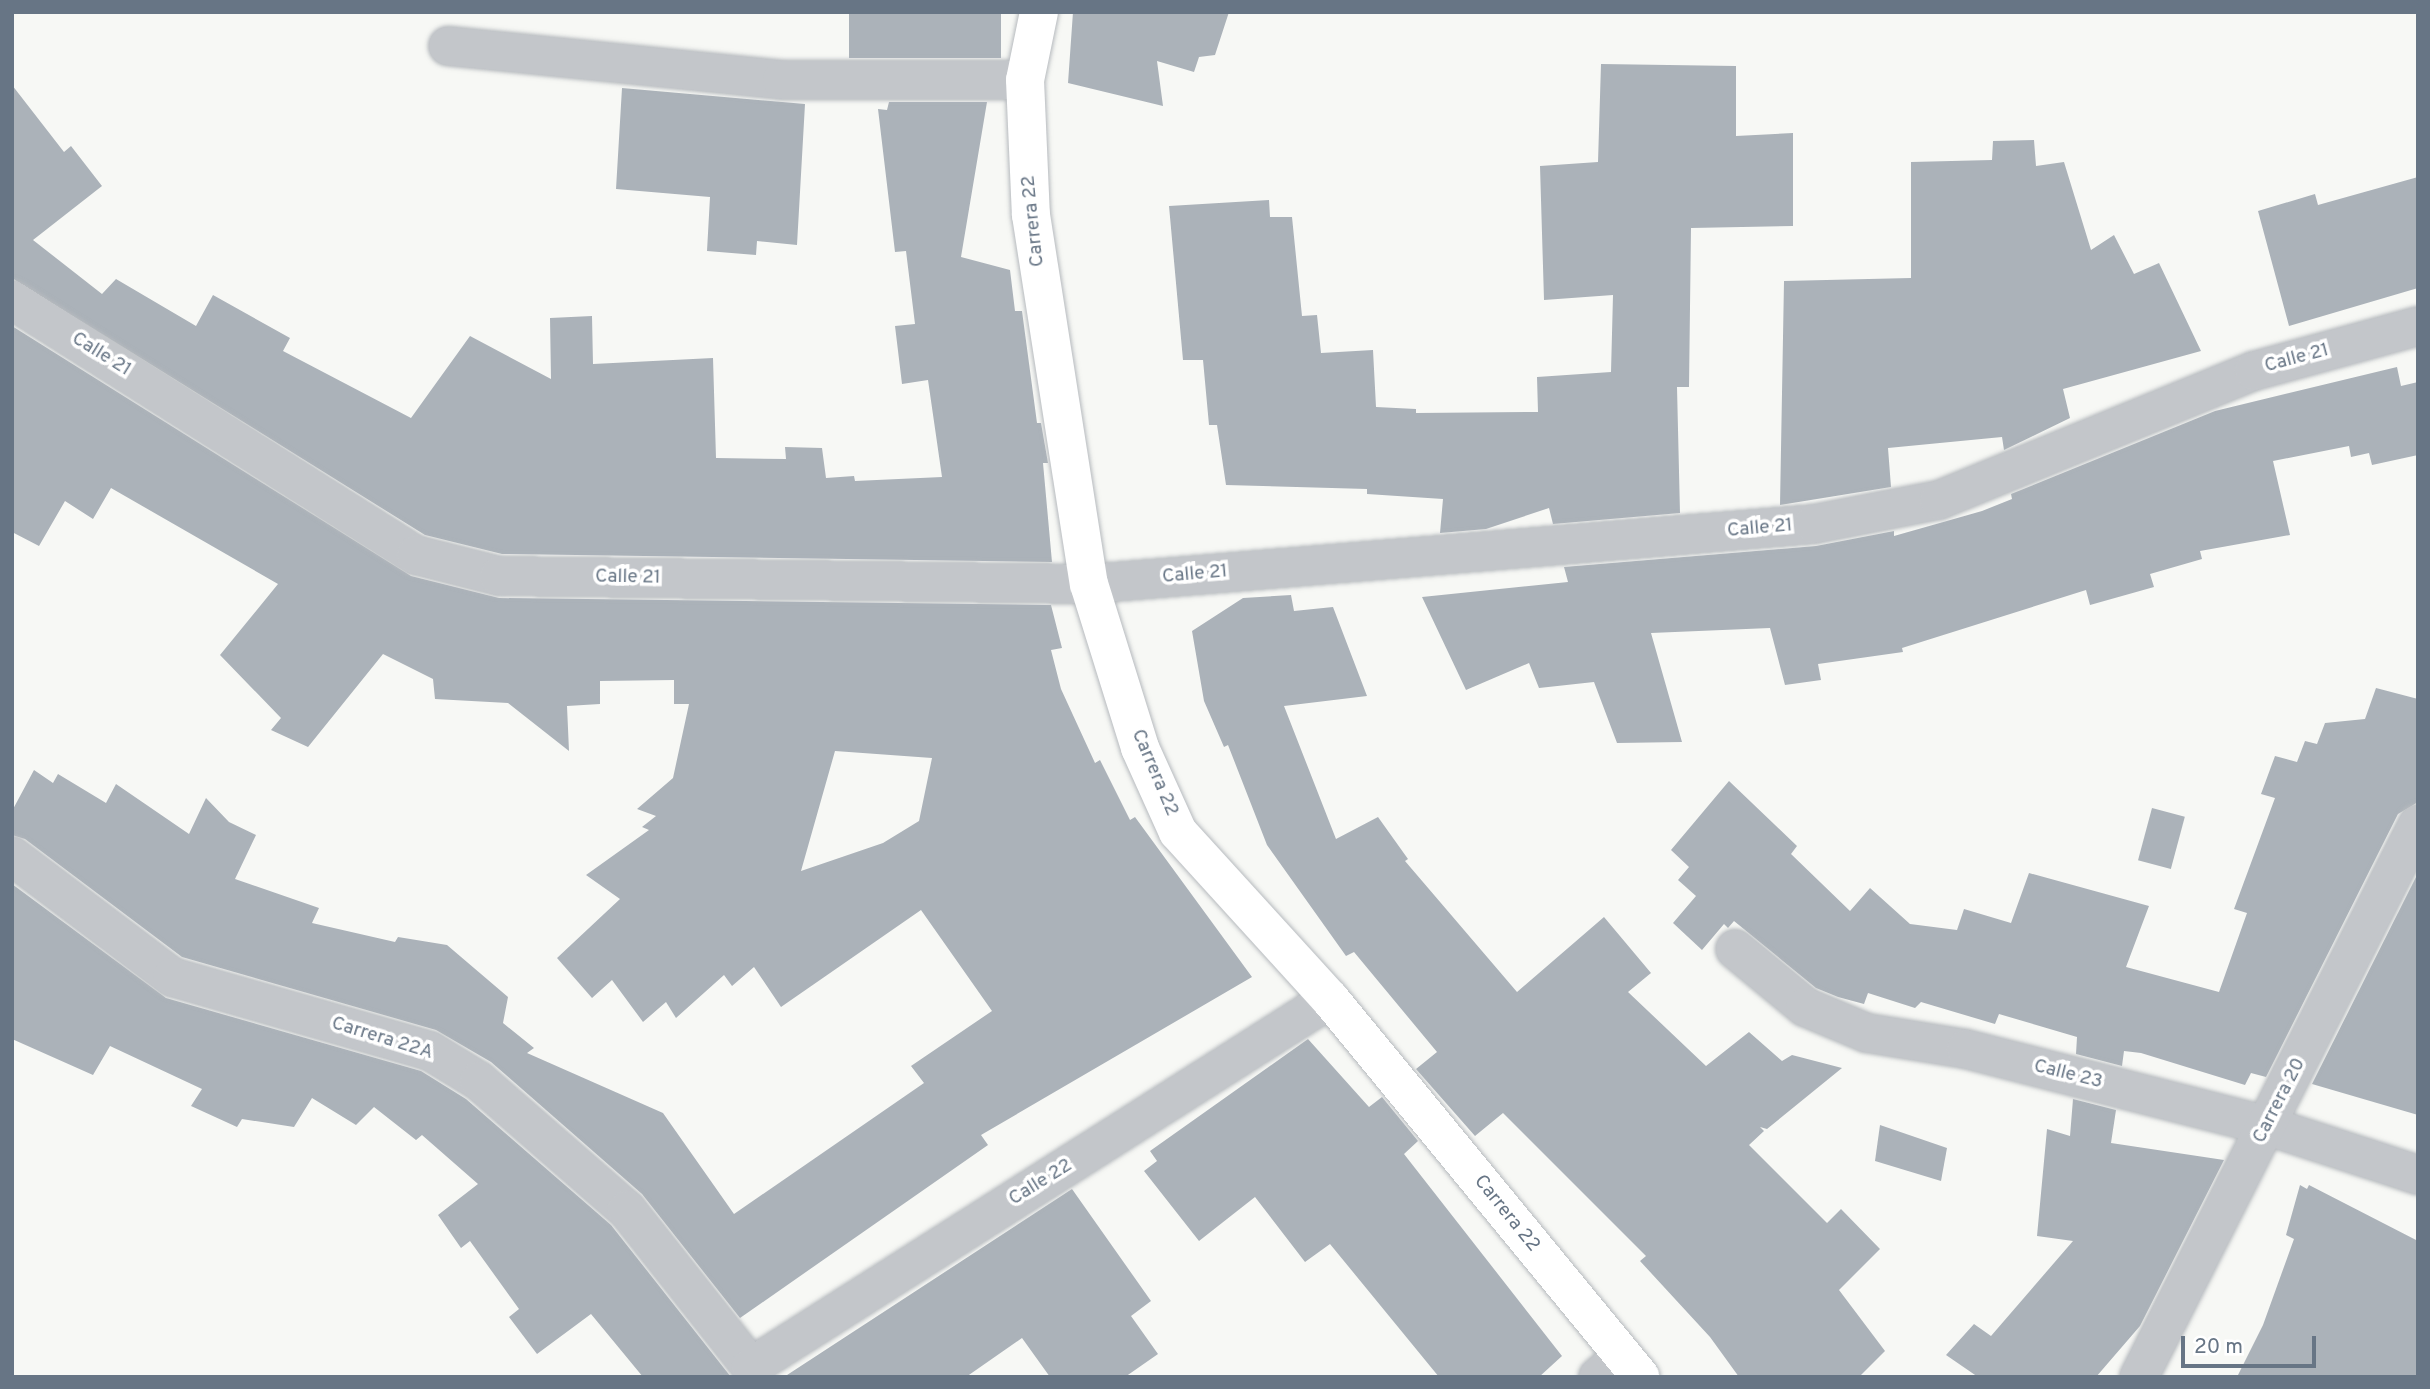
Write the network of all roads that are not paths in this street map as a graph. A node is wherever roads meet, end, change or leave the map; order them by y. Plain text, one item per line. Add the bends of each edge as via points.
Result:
1 (1039, 12) edge
2 (448, 46) dead end
3 (1025, 80) junction
4 (12, 300) edge
5 (2418, 326) edge
6 (1089, 584) junction
7 (2418, 824) edge
8 (12, 856) edge
9 (1735, 949) dead end
10 (1330, 999) junction
11 (2268, 1126) junction
12 (2418, 1175) edge
13 (751, 1367) joint
14 (1620, 1370) edge
15 (2139, 1377) edge

1 - 3 main road, Carrera 22
2 - 3 street via 782,80
3 - 6 main road, Carrera 22 via 1031,215
4 - 6 street, Calle 21 via 416,555 499,576
5 - 6 street, Calle 21 via 2254,371 1939,500 1814,524
6 - 10 main road, Carrera 22 via 1140,748 1178,832
7 - 11 street, Carrera 20
8 - 13 street, Carrera 22A via 172,977 430,1051 479,1081 626,1210
9 - 11 street, Calle 23 via 1805,1007 1867,1033 1966,1049
10 - 13 street, Calle 22
10 - 14 main road, Carrera 22
11 - 12 street, Calle 23
11 - 15 street, Carrera 20

